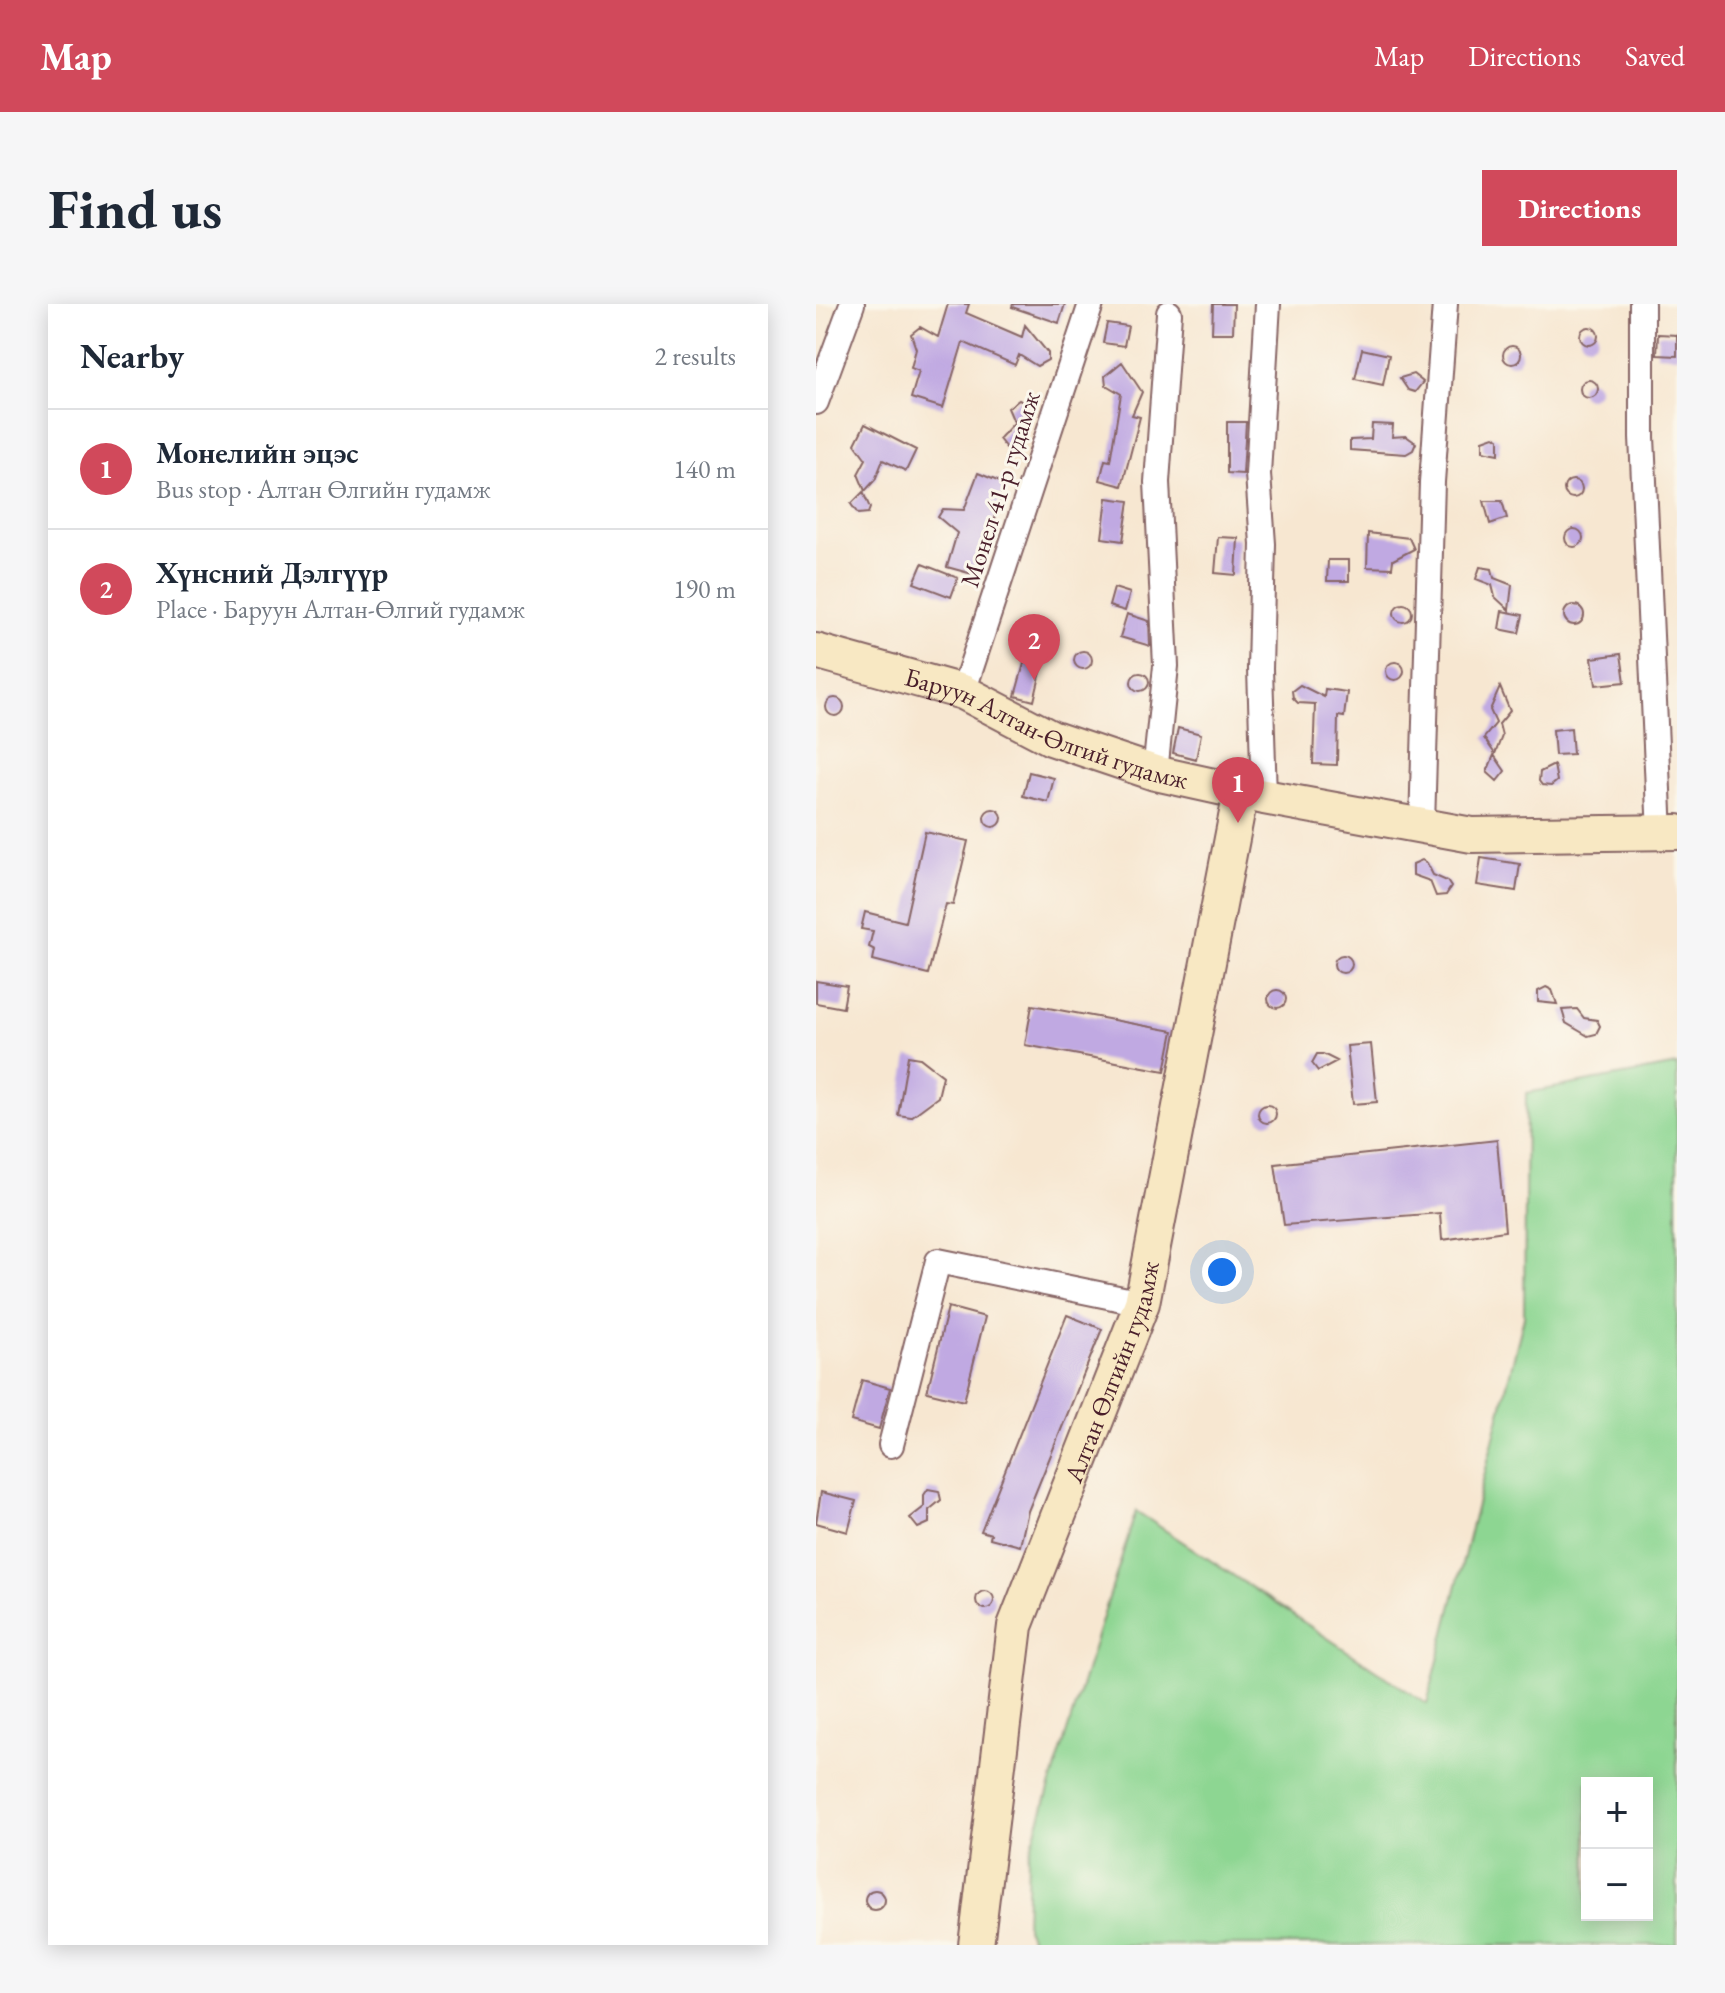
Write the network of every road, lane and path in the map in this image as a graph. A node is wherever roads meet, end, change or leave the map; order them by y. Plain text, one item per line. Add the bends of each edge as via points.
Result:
1 (852, 304) edge
2 (1091, 304) edge
3 (1268, 304) edge
4 (1445, 304) edge
5 (1642, 304) edge
6 (1169, 313) dead end
7 (816, 402) edge
8 (816, 651) edge
9 (963, 692) junction
10 (1155, 773) junction
11 (1252, 794) junction
12 (1422, 825) junction
13 (1669, 833) edge
14 (1142, 1303) junction
15 (891, 1445) dead end
16 (976, 1945) edge

1 - 7 street
2 - 9 street, Монел 41-р гудамж
3 - 11 street via 1258,474 1263,544
4 - 12 street via 1432,482
5 - 13 street via 1642,437
6 - 10 street via 1157,482 1166,666
8 - 9 main road, Баруун Алтан-Өлгий гудамж
9 - 10 main road, Баруун Алтан-Өлгий гудамж via 1051,738
10 - 11 main road, Баруун Алтан-Өлгий гудамж
11 - 12 main road, Баруун Алтан-Өлгий гудамж
11 - 14 main road, Алтан Өлгийн гудамж
12 - 13 main road, Баруун Алтан-Өлгий гудамж via 1472,835
14 - 15 street via 938,1261
14 - 16 main road, Алтан Өлгийн гудамж via 1015,1626

